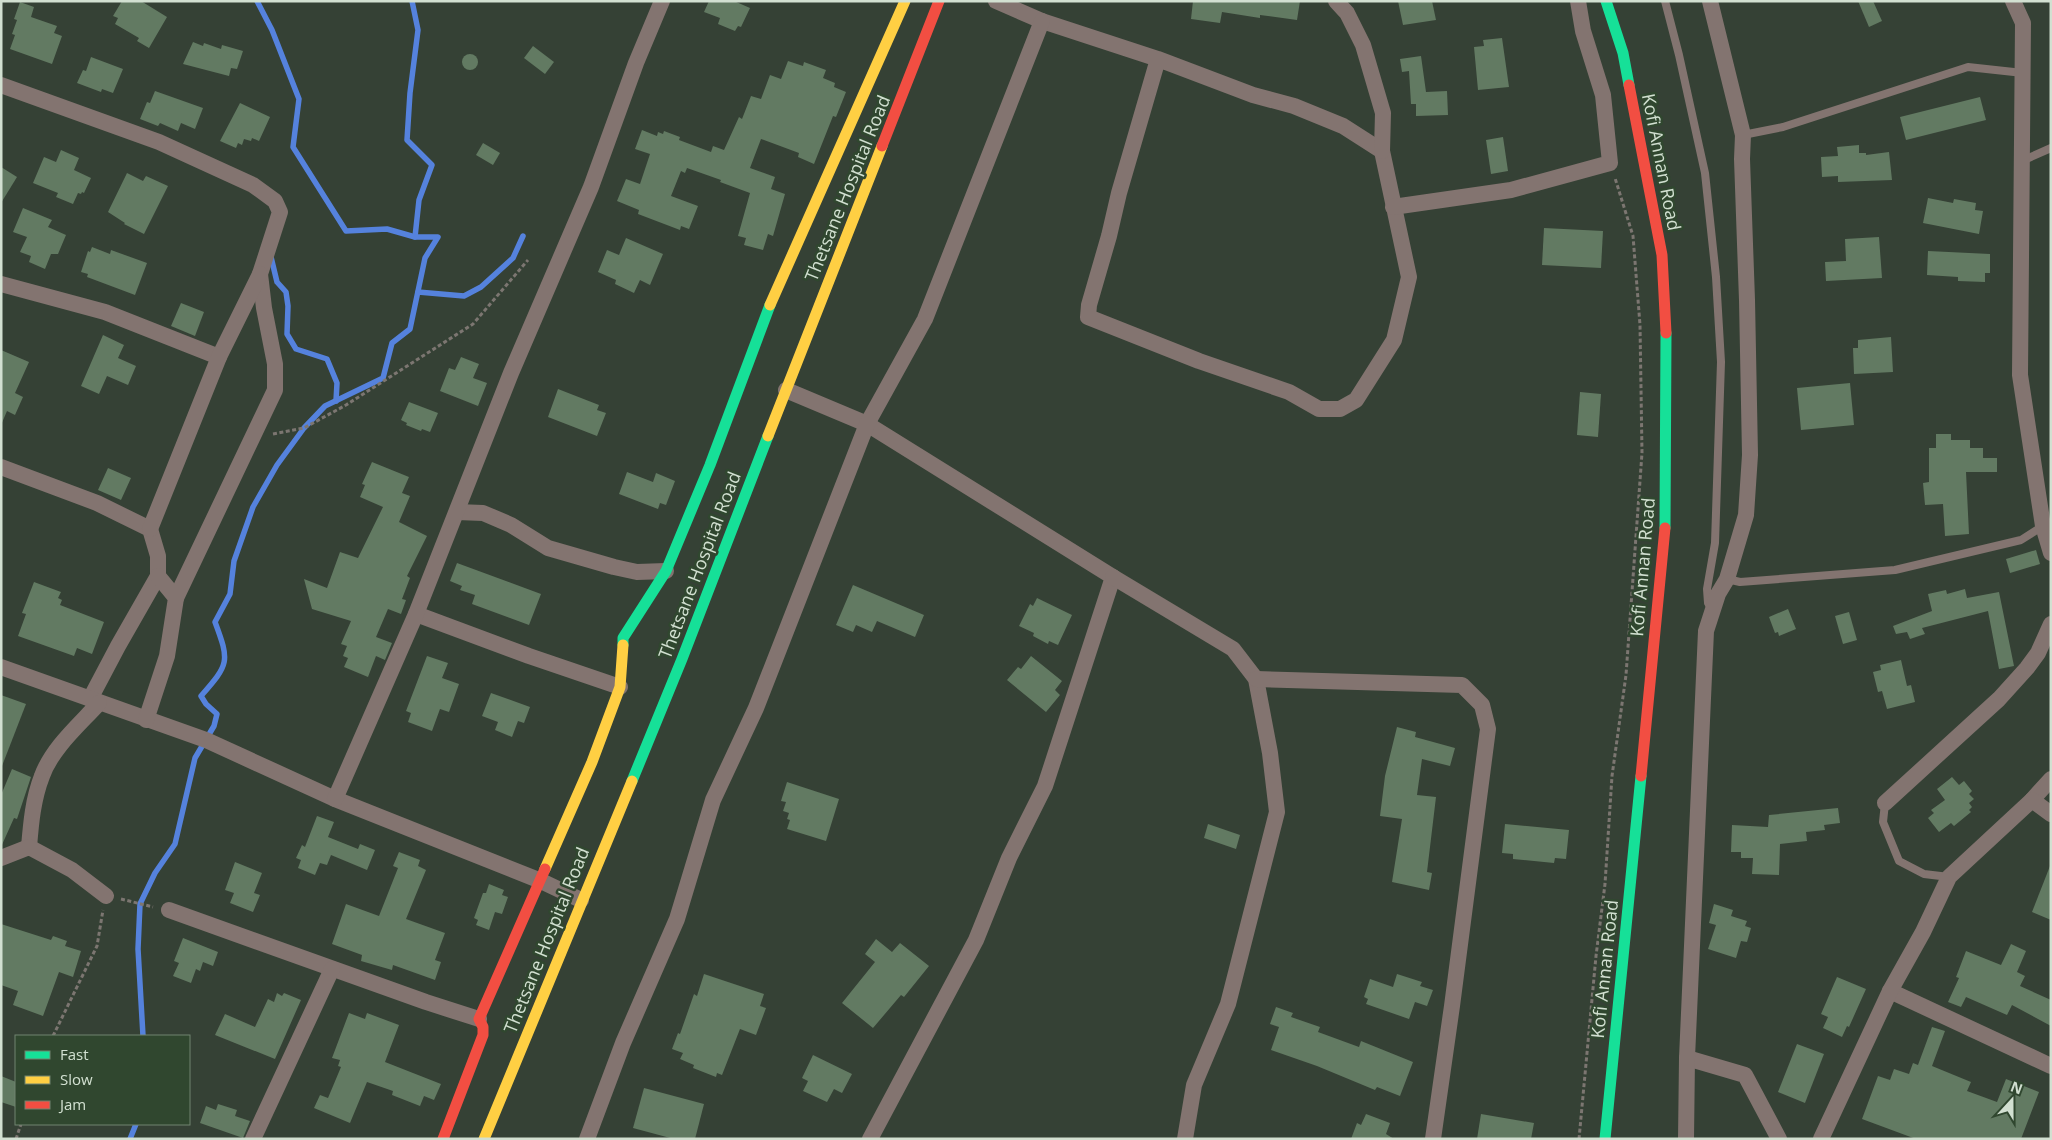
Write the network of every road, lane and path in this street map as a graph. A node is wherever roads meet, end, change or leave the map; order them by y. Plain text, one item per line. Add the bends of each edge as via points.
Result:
1 (662, 1) edge
2 (905, 1) edge
3 (939, 1) edge
4 (996, 1) edge
5 (1336, 1) edge
6 (1578, 1) edge
7 (1606, 1) edge
8 (1665, 1) edge
9 (1710, 1) edge
10 (2013, 1) edge
11 (1042, 21) junction
12 (1158, 59) junction
13 (2024, 73) junction
14 (1, 85) edge
15 (1743, 136) junction
16 (2051, 148) edge
17 (1382, 152) junction
18 (2024, 160) junction
19 (1610, 163) junction
20 (1393, 207) junction
21 (528, 260) dead end
22 (260, 274) junction
23 (1, 284) edge
24 (220, 357) junction
25 (786, 390) junction
26 (867, 424) junction
27 (266, 436) dead end
28 (1, 467) edge
29 (457, 512) junction
30 (2045, 520) edge
31 (150, 529) junction
32 (2051, 553) edge
33 (666, 571) junction
34 (158, 576) junction
35 (1113, 577) junction
36 (1727, 579) junction
37 (176, 598) junction
38 (1713, 609) junction
39 (416, 614) junction
40 (2051, 624) edge
41 (1, 667) edge
42 (1256, 680) junction
43 (620, 688) junction
44 (95, 701) junction
45 (146, 720) junction
46 (2051, 779) edge
47 (335, 799) junction
48 (2032, 800) junction
49 (1884, 803) joint
50 (2051, 814) edge
51 (29, 847) junction
52 (1, 858) edge
53 (1949, 877) junction
54 (540, 881) junction
55 (106, 896) junction
56 (581, 900) junction
57 (169, 910) joint
58 (332, 969) junction
59 (1890, 991) junction
60 (479, 1019) junction
61 (53, 1035) edge
62 (1687, 1058) junction
63 (2051, 1066) edge
64 (21, 1125) edge
65 (16, 1139) edge
66 (253, 1139) edge
67 (443, 1139) edge
68 (484, 1139) edge
69 (587, 1139) edge
70 (870, 1139) edge
71 (1185, 1139) edge
72 (1433, 1139) edge
73 (1579, 1139) edge
74 (1605, 1139) edge
75 (1686, 1139) edge
76 (1779, 1139) edge
77 (1821, 1139) edge

1 - 29 street via 591,187 511,373
2 - 33 main road via 773,296 710,465
3 - 25 main road, Thetsane Hospital Road
4 - 11 street
5 - 17 street via 1347,13 1363,45 1383,113
6 - 19 street via 1583,31 1603,95
7 - 74 main road, Kofi Annan Road via 1623,52 1662,255 1667,360 1666,522
8 - 38 lane via 1705,173 1716,277 1721,362 1719,453 1715,543 1707,590 1708,603
9 - 15 street
10 - 13 street via 2023,23
11 - 12 street
11 - 26 street via 925,319
12 - 17 street via 1343,126
12 - 20 street via 1088,305 1088,317 1289,392 1319,409 1340,409 1356,400 1394,340 1409,277
13 - 15 lane via 1968,67 1783,127
13 - 18 street
14 - 22 street via 159,142 253,185 275,201 280,212
15 - 36 street via 1750,454 1746,515
16 - 18 lane
17 - 20 street
18 - 30 street via 2020,375
19 - 20 street via 1512,190
19 - 73 path via 1633,236 1640,325 1642,453 1626,674 1612,776 1605,884
21 - 27 path via 473,324 304,428
22 - 24 street
22 - 37 street via 275,364 275,390
23 - 24 street via 105,312
24 - 31 street
25 - 26 street
25 - 56 main road, Thetsane Hospital Road via 682,659
26 - 35 street
26 - 69 street via 756,708 713,800 677,919 622,1043
28 - 31 street via 97,503
29 - 33 street via 482,513 512,525 548,548 614,567 637,572
29 - 39 street
30 - 32 street
30 - 36 lane via 2021,540 1895,570 1740,582
31 - 34 street via 158,556
33 - 43 main road via 623,638
34 - 37 street
34 - 44 street via 118,646
35 - 42 street via 1233,649
35 - 70 street via 1045,786 1009,858 976,940
36 - 38 street
37 - 45 street via 167,656
38 - 62 street via 1706,631
39 - 43 street
39 - 47 street
40 - 49 street via 2038,653 1999,700
41 - 44 street
42 - 71 street via 1277,812 1228,1004 1194,1085
42 - 72 street via 1462,685 1482,705 1488,729
43 - 54 main road
44 - 45 street
44 - 51 street via 42,775 32,812
45 - 47 street via 206,740
46 - 48 street
47 - 54 street
48 - 50 street
48 - 53 street
49 - 53 lane via 1883,822 1899,862 1924,874
51 - 52 street
51 - 55 street via 72,870
53 - 59 street
54 - 56 street
54 - 60 main road
55 - 57 path
55 - 61 path via 97,946
56 - 68 main road, Thetsane Hospital Road
57 - 58 street
58 - 60 street
58 - 66 street
59 - 63 street
59 - 77 street
60 - 67 main road via 483,1035
62 - 75 street
62 - 76 street via 1745,1075
64 - 65 path

